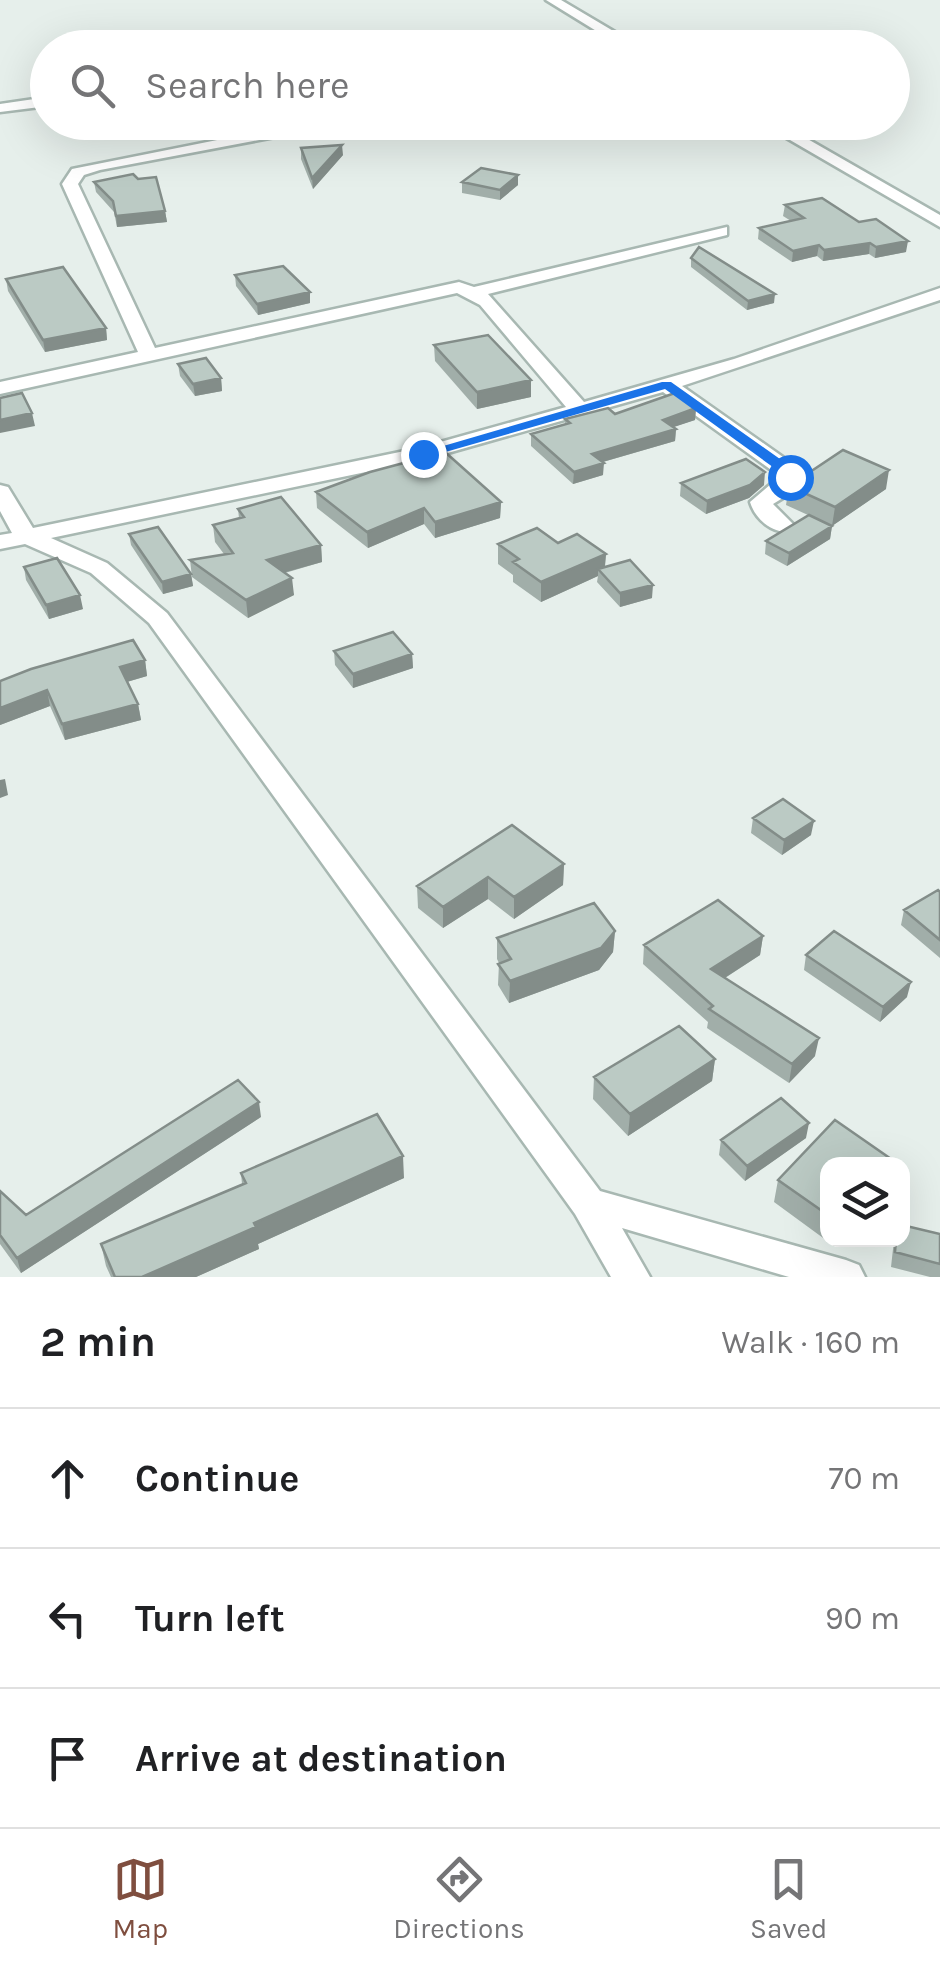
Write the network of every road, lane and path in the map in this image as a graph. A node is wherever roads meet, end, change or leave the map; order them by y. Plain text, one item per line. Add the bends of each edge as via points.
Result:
1 (552, 0) edge
2 (604, 30) edge
3 (30, 104) edge
4 (0, 108) edge
5 (238, 140) edge
6 (797, 140) edge
7 (940, 222) edge
8 (720, 231) dead end
9 (476, 292) junction
10 (940, 294) edge
11 (149, 354) junction
12 (666, 384) junction
13 (0, 388) edge
14 (580, 410) junction
15 (0, 492) edge
16 (784, 526) edge
17 (12, 539) edge
18 (588, 1203) junction
19 (631, 1277) edge
20 (846, 1277) edge

1 - 2 street
3 - 4 street
5 - 11 street via 98,166 78,172 70,184
6 - 7 street
8 - 9 street
9 - 11 street via 436,290
9 - 14 street
10 - 12 street
11 - 13 street
12 - 14 street
12 - 16 street via 782,467 790,477 784,488 761,502
14 - 17 street via 423,454
15 - 17 street
17 - 18 street via 99,568 158,618
18 - 19 street
18 - 20 street

